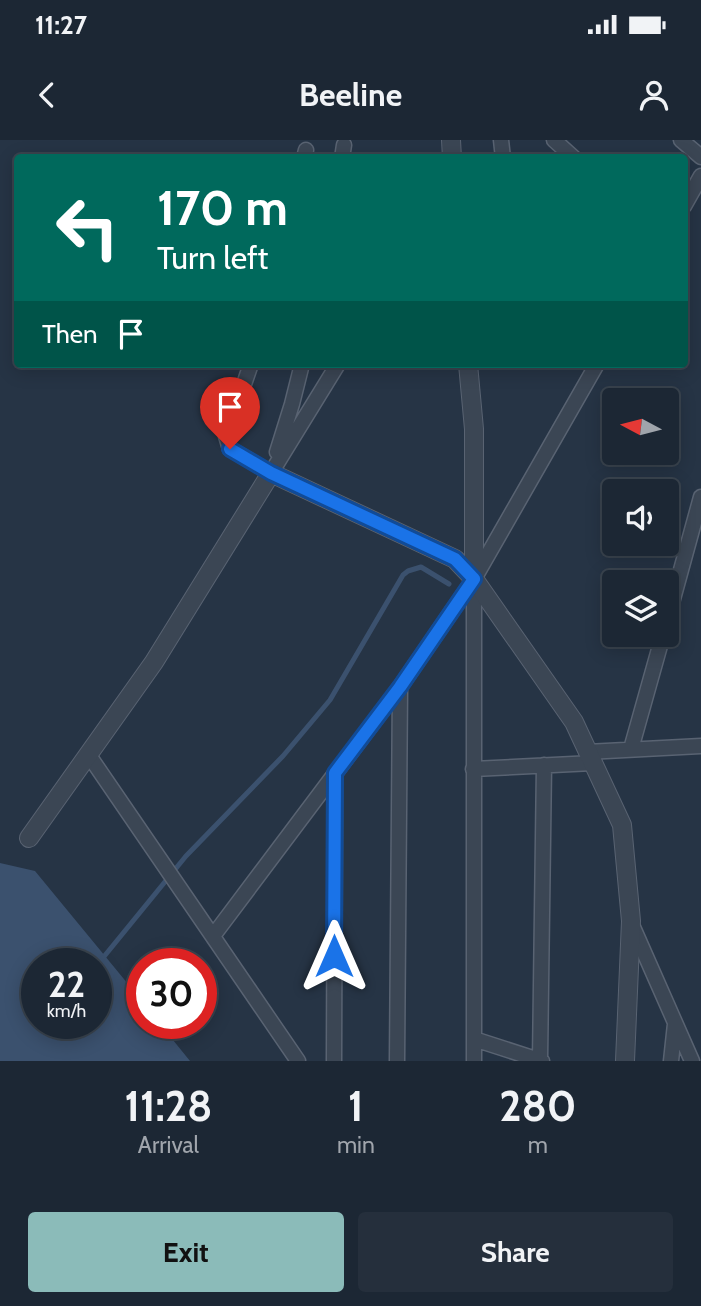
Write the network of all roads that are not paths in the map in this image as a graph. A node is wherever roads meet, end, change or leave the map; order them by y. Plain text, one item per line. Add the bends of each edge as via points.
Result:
1 (554, 140) edge
2 (681, 140) edge
3 (570, 154) edge
4 (701, 157) edge
5 (701, 176) edge
6 (688, 199) edge
7 (250, 368) edge
8 (301, 368) edge
9 (336, 368) edge
10 (468, 368) edge
11 (595, 368) edge
12 (271, 473) junction
13 (701, 497) edge
14 (679, 577) edge
15 (474, 579) junction
16 (660, 647) edge
17 (400, 687) junction
18 (701, 746) edge
19 (631, 749) junction
20 (88, 754) junction
21 (590, 757) junction
22 (544, 765) junction
23 (473, 769) junction
24 (335, 773) junction
25 (29, 838) dead end
26 (631, 921) junction
27 (213, 936) junction
28 (675, 1023) junction
29 (474, 1039) junction
30 (299, 1061) edge
31 (334, 1061) edge
32 (397, 1061) edge
33 (474, 1061) edge
34 (541, 1061) edge
35 (625, 1061) edge
36 (671, 1061) edge
37 (692, 1061) edge

1 - 3 street
2 - 4 street
5 - 6 street
7 - 12 street via 226,436 230,449
8 - 12 street
9 - 12 street
10 - 15 street via 474,429
11 - 15 street
12 - 15 street via 455,559
12 - 20 street via 154,662
13 - 14 street
15 - 17 street
15 - 21 street via 574,722
15 - 23 street
16 - 19 street
17 - 24 street
17 - 32 street
18 - 19 street
19 - 21 street
20 - 25 street
20 - 27 street
21 - 22 street
21 - 26 street via 622,825
22 - 23 street
22 - 34 street
23 - 29 street
24 - 27 street
24 - 31 street
26 - 28 street
26 - 35 street
27 - 30 street
28 - 36 street
28 - 37 street
29 - 33 street
29 - 34 street

